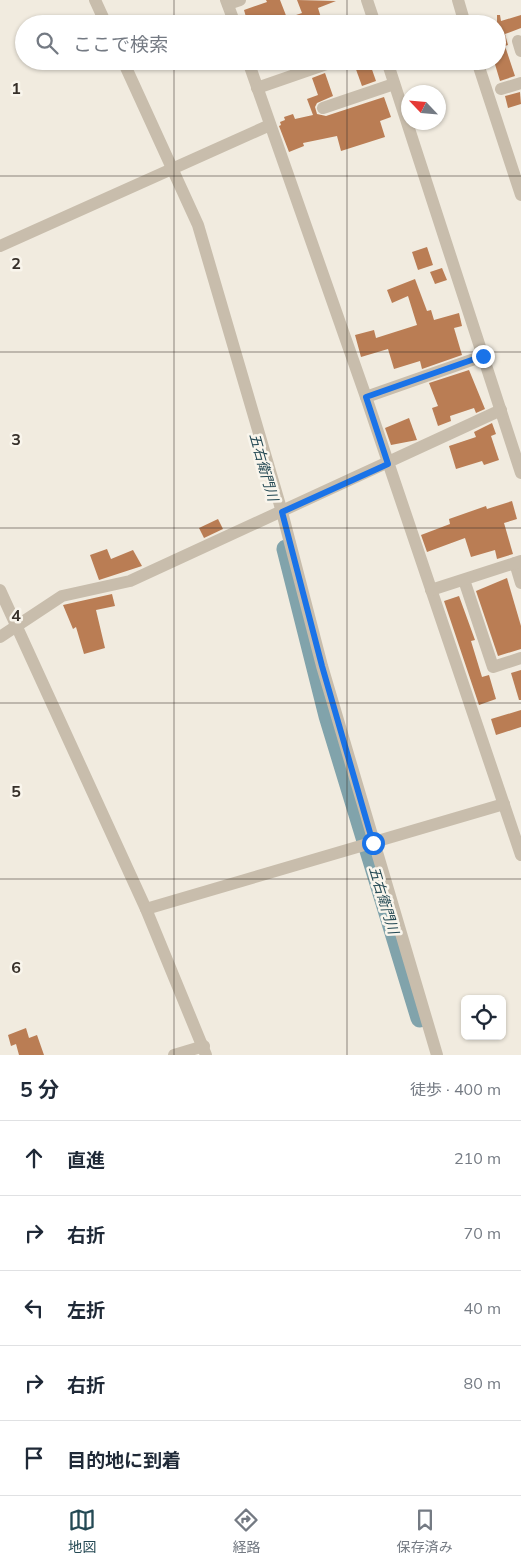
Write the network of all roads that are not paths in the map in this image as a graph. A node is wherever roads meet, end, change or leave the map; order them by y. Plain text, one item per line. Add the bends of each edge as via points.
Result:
1 (95, 0) edge
2 (240, 0) edge
3 (367, 0) edge
4 (458, 0) edge
5 (227, 2) edge
6 (102, 15) edge
7 (232, 15) edge
8 (371, 15) edge
9 (462, 15) edge
10 (127, 70) edge
11 (251, 70) edge
12 (309, 70) edge
13 (390, 70) edge
14 (481, 70) edge
15 (521, 83) edge
16 (394, 84) junction
17 (257, 88) junction
18 (500, 89) dead end
19 (323, 108) dead end
20 (270, 125) junction
21 (173, 169) junction
22 (521, 195) edge
23 (0, 246) edge
24 (483, 356) junction
25 (366, 397) junction
26 (501, 410) junction
27 (388, 464) junction
28 (521, 472) edge
29 (282, 512) junction
30 (518, 562) edge
31 (464, 580) junction
32 (521, 582) edge
33 (0, 590) edge
34 (431, 590) junction
35 (17, 626) junction
36 (0, 637) edge
37 (521, 658) edge
38 (504, 804) junction
39 (373, 843) junction
40 (521, 855) edge
41 (146, 909) junction
42 (205, 1051) edge
43 (174, 1055) edge
44 (437, 1055) edge

1 - 6 street
2 - 5 street
3 - 8 street
4 - 9 street
5 - 7 street
10 - 21 street
11 - 17 street
12 - 17 street
13 - 16 street
14 - 22 street
15 - 18 street
16 - 19 street
16 - 24 street
17 - 20 street
20 - 21 street
20 - 25 street
21 - 23 street
21 - 29 street via 198,225
24 - 25 street
24 - 26 street
25 - 27 street
26 - 27 street
26 - 28 street
27 - 29 street
27 - 34 street
29 - 35 street via 130,580 62,596
29 - 39 street
30 - 31 street
30 - 32 street
31 - 34 street
31 - 37 street via 493,667
33 - 35 street
34 - 38 street
35 - 36 street
35 - 41 street
38 - 39 street
38 - 40 street
39 - 41 street
39 - 44 street
41 - 42 street
42 - 43 street

